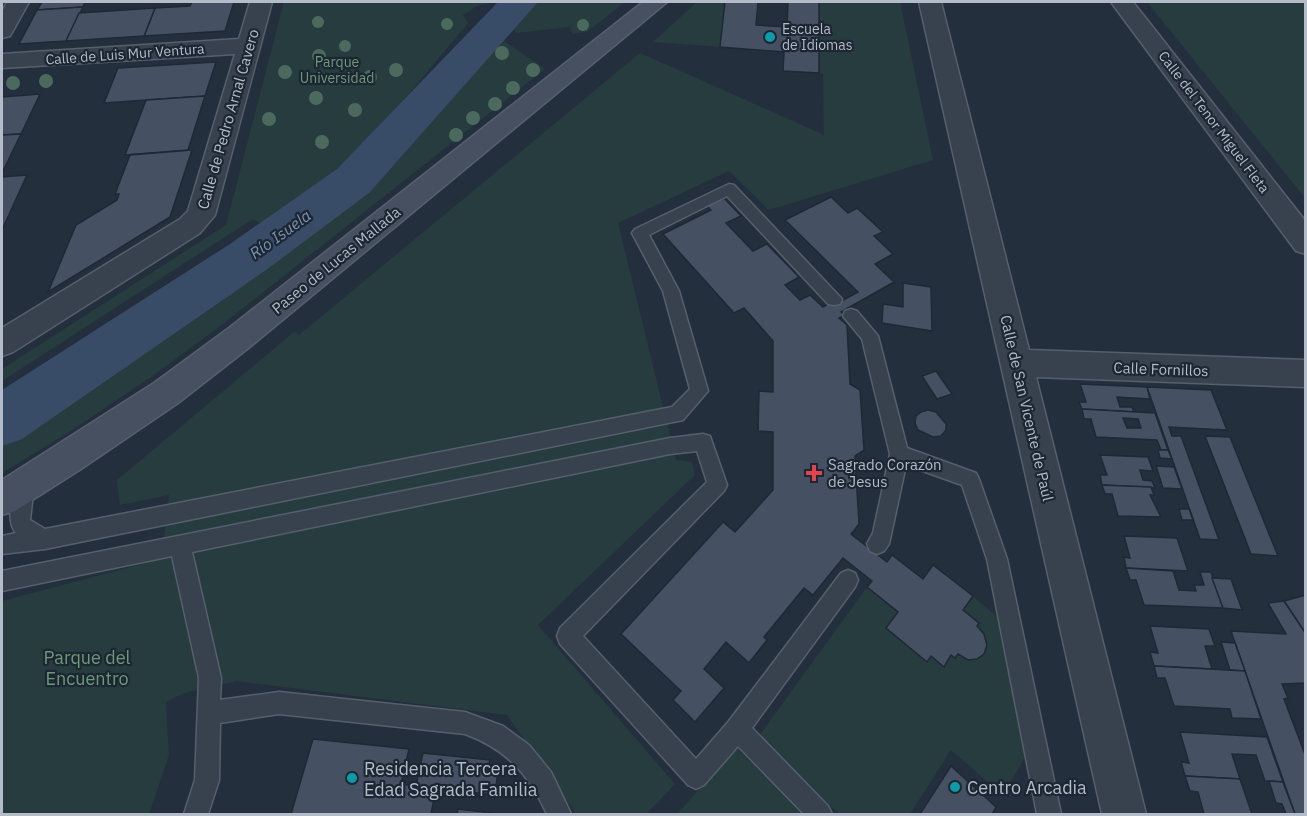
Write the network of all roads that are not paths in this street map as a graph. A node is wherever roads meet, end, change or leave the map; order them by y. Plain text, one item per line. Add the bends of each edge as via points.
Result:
1 (18, 2) edge
2 (261, 2) edge
3 (656, 2) edge
4 (930, 2) edge
5 (1122, 2) edge
6 (2, 31) edge
7 (249, 46) junction
8 (2, 61) edge
9 (1305, 243) edge
10 (834, 299) dead end
11 (851, 316) dead end
12 (2, 343) edge
13 (1016, 363) junction
14 (1305, 374) edge
15 (899, 454) junction
16 (13, 492) edge
17 (45, 539) junction
18 (877, 544) dead end
19 (2, 545) edge
20 (180, 545) junction
21 (848, 580) dead end
22 (2, 581) edge
23 (209, 713) junction
24 (737, 729) junction
25 (196, 814) edge
26 (559, 814) edge
27 (820, 814) edge
28 (1049, 814) edge
29 (1124, 814) edge

1 - 6 street
2 - 7 street, Calle de Pedro Arnal Cavero
3 - 16 main road, Paseo de Lucas Mallada via 240,337 166,393
4 - 13 street, Calle de San Vicente de Paúl
5 - 9 street, Calle del Tenor Miguel Fleta
7 - 8 street, Calle de Luis Mur Ventura
7 - 12 street, Calle de Pedro Arnal Cavero via 201,215 190,226
10 - 17 lane via 729,189 640,233 671,291 699,391 677,414
11 - 15 lane via 870,336
13 - 14 street, Calle Fornillos
13 - 29 street, Calle de San Vicente de Paúl
15 - 18 lane via 882,537
15 - 28 lane via 969,478 997,559
16 - 17 lane via 20,524 34,536
17 - 19 lane
20 - 22 lane
20 - 23 lane via 210,678
20 - 24 lane via 703,442 717,486 568,636 696,777
21 - 24 lane
23 - 25 lane via 207,780
23 - 26 lane via 279,703 465,723 495,734 521,753 543,780
24 - 27 lane

